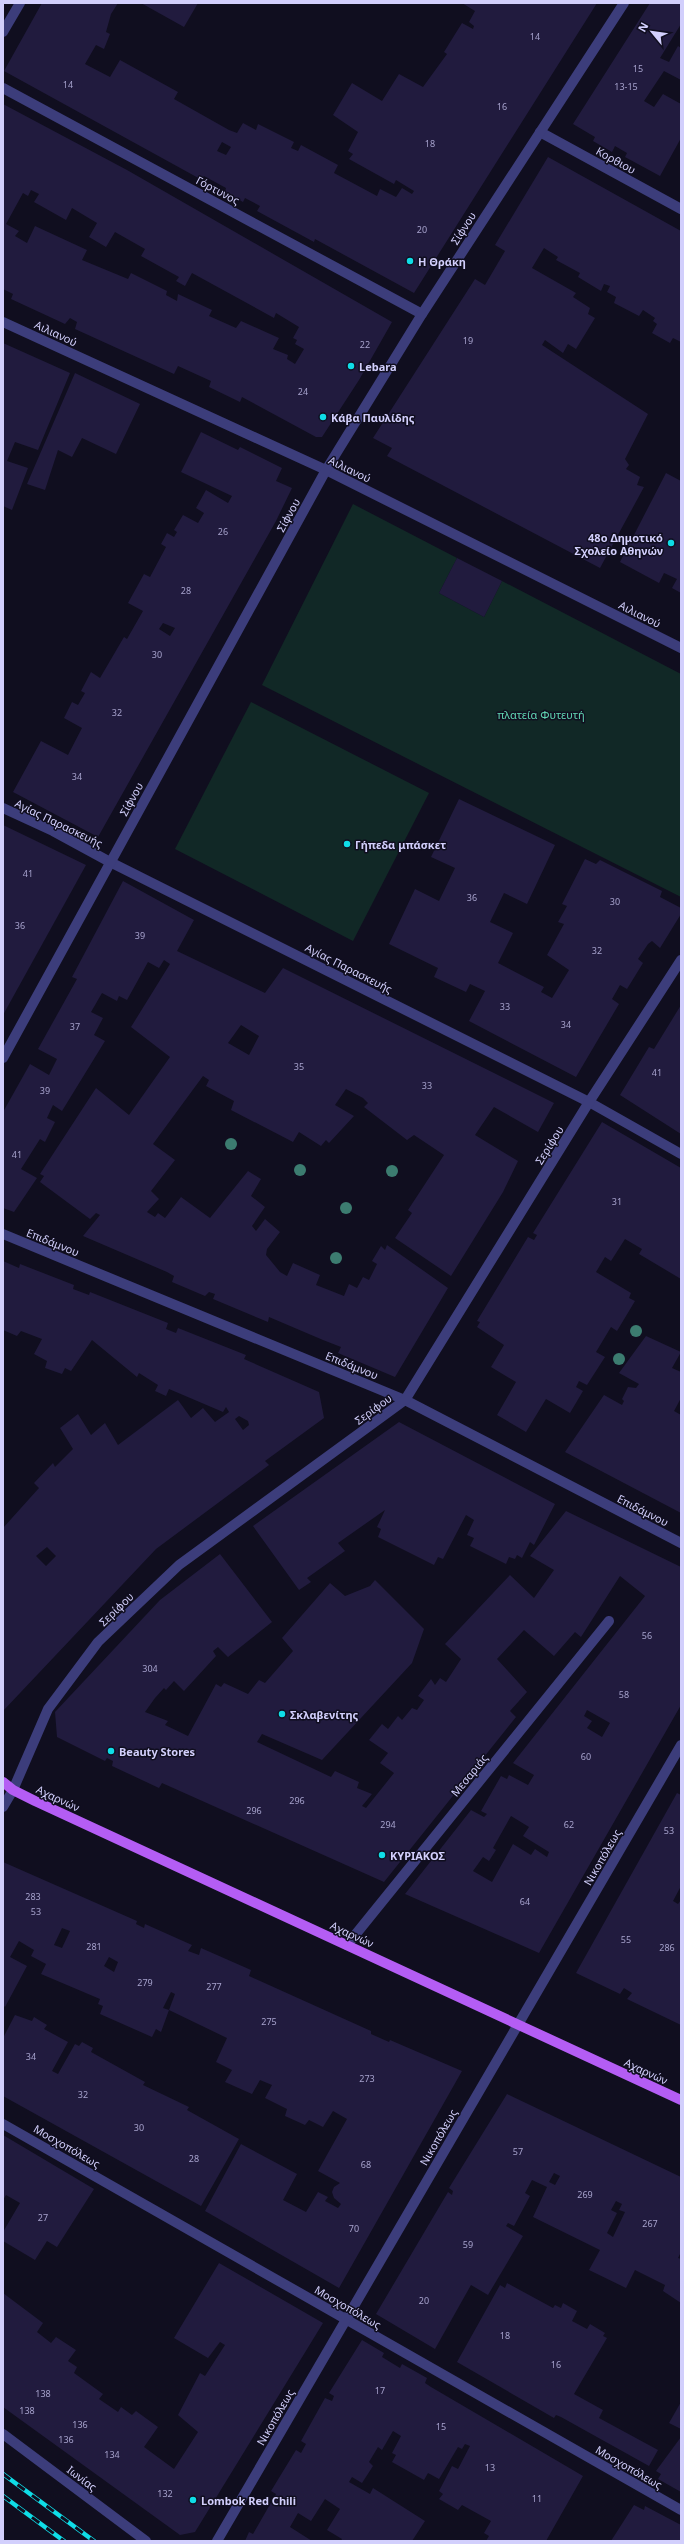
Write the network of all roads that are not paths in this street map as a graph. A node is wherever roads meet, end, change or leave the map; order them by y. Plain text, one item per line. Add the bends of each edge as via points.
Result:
1 (20, 3) edge
2 (624, 3) edge
3 (3, 32) edge
4 (3, 88) edge
5 (540, 132) junction
6 (681, 209) edge
7 (422, 314) junction
8 (3, 322) edge
9 (326, 470) junction
10 (681, 648) edge
11 (3, 808) edge
12 (110, 862) junction
13 (681, 960) edge
14 (3, 1058) edge
15 (589, 1102) junction
16 (681, 1154) edge
17 (3, 1234) edge
18 (405, 1400) junction
19 (681, 1543) edge
20 (609, 1621) dead end
21 (681, 1745) edge
22 (3, 1782) edge
23 (8, 1791) edge
24 (3, 1807) edge
25 (347, 1945) junction
26 (518, 2025) junction
27 (681, 2100) edge
28 (3, 2124) edge
29 (346, 2319) junction
30 (3, 2434) edge
31 (681, 2510) edge
32 (146, 2541) edge
33 (217, 2541) edge

1 - 3 street
2 - 5 street, Σίφνου
4 - 7 street, Γόρτυνος
5 - 6 street, Κορθιου
5 - 7 street, Σίφνου
7 - 9 street, Σίφνου
8 - 9 street, Αιλιανού
9 - 10 street, Αιλιανού
9 - 12 street, Σίφνου
11 - 12 street, Αγίας Παρασκευής
12 - 14 street, Σίφνου
12 - 15 street, Αγίας Παρασκευής
13 - 15 street, Σερίφου
15 - 16 street, Αγίας Παρασκευής
15 - 18 street, Σερίφου
17 - 18 street, Επιδάμνου
18 - 19 street, Επιδάμνου
18 - 23 street, Σερίφου via 179,1565 98,1642 48,1709
20 - 25 street, Μεσαριάς
21 - 26 street, Νικοπόλεως
22 - 23 main road, Αχαρνών
23 - 24 street, Σερίφου
23 - 25 main road, Αχαρνών
25 - 26 main road, Αχαρνών
26 - 27 main road, Αχαρνών
26 - 29 street, Νικοπόλεως
28 - 29 street, Μοσχοπόλεως
29 - 31 street, Μοσχοπόλεως
29 - 33 street, Νικοπόλεως
30 - 32 street, Ιωνίας

